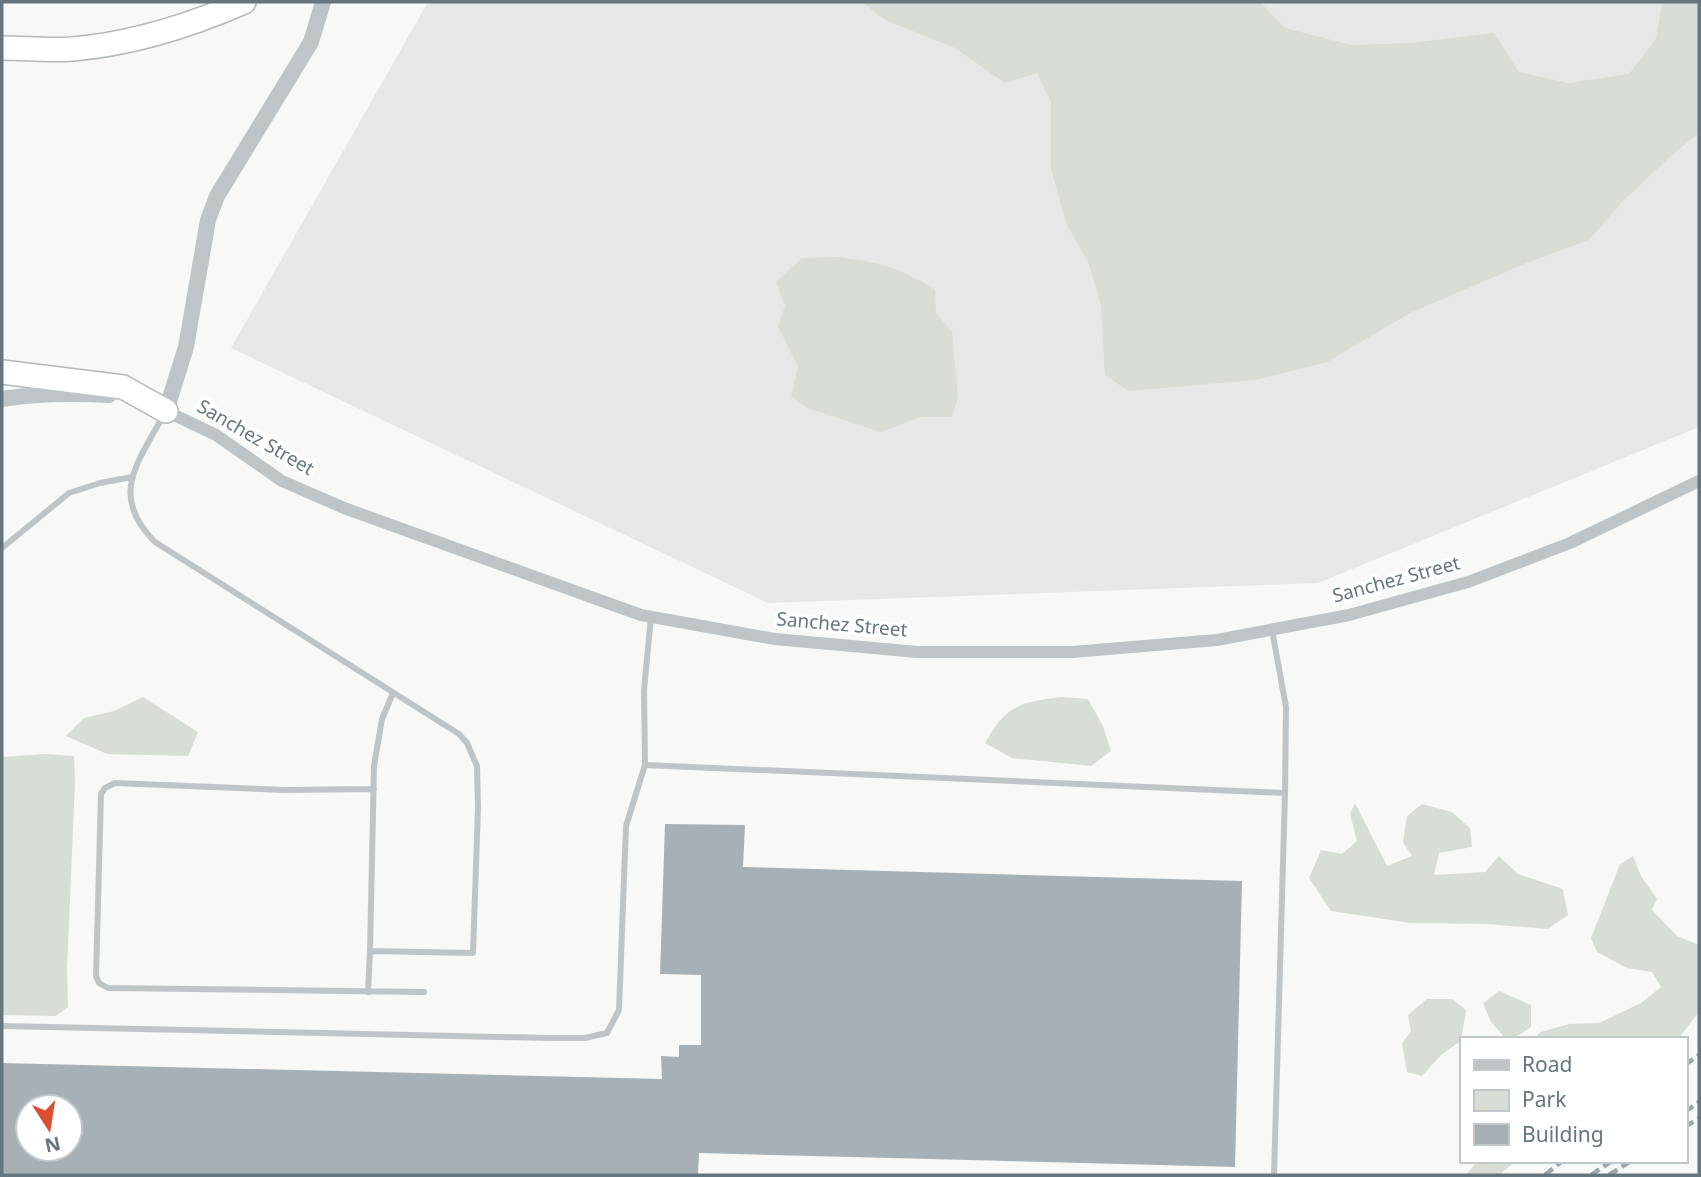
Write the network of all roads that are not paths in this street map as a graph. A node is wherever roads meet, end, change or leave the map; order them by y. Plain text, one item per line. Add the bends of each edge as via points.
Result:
1 (244, 2) edge
2 (323, 2) edge
3 (2, 48) edge
4 (2, 372) edge
5 (2, 400) edge
6 (166, 411) junction
7 (132, 477) junction
8 (1699, 481) edge
9 (2, 548) edge
10 (651, 617) junction
11 (1272, 630) junction
12 (393, 693) junction
13 (645, 765) junction
14 (374, 789) junction
15 (1285, 793) junction
16 (370, 951) junction
17 (368, 992) junction
18 (424, 992) dead end
19 (2, 1026) edge
20 (1274, 1175) edge

1 - 3 highway via 142,39 71,49
2 - 6 street via 312,42 217,196 208,220 186,347
4 - 6 highway via 123,387
5 - 6 street, Sanchez Street via 70,393 113,396
6 - 7 lane
6 - 10 street, Sanchez Street via 216,435 282,481 344,508
7 - 9 lane via 69,493
7 - 12 lane via 129,496 133,512 155,542
8 - 11 street, Sanchez Street via 1570,543 1468,582 1349,615
10 - 11 street, Sanchez Street via 775,639 917,652 1072,652 1217,640
10 - 13 lane via 644,690
11 - 15 lane via 1286,707
12 - 14 lane via 377,739
12 - 16 lane via 459,734 473,753 478,807 473,953
13 - 15 lane
13 - 19 lane via 626,826 619,1010 607,1033 573,1038
14 - 16 lane
14 - 17 lane via 115,783 105,788 96,976 108,988
15 - 20 lane
16 - 17 lane
17 - 18 lane

